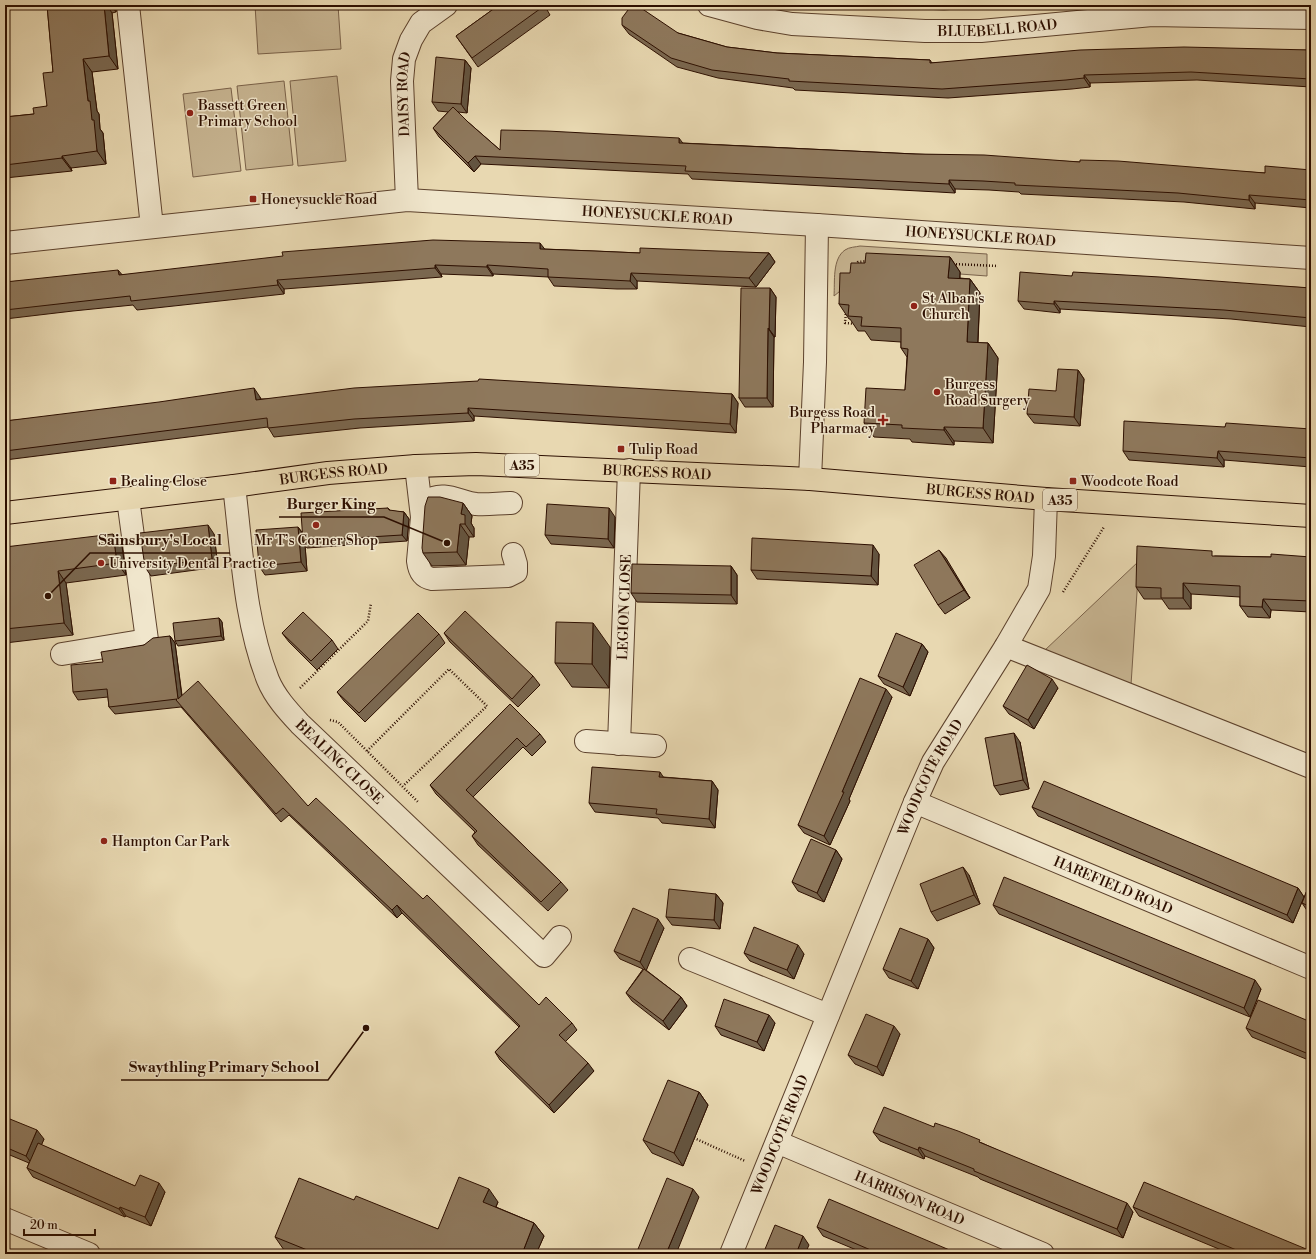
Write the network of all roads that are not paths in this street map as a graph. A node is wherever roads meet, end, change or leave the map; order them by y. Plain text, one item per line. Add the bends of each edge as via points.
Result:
1 (128, 5) edge
2 (446, 5) edge
3 (709, 5) edge
4 (1311, 18) edge
5 (407, 200) junction
6 (817, 225) junction
7 (152, 227) junction
8 (5, 243) edge
9 (1311, 258) edge
10 (416, 466) junction
11 (629, 470) junction
12 (810, 479) junction
13 (234, 486) junction
14 (128, 499) junction
15 (1046, 499) junction
16 (511, 503) dead end
17 (5, 513) edge
18 (1311, 516) edge
19 (422, 517) junction
20 (512, 554) dead end
21 (1006, 646) junction
22 (62, 654) dead end
23 (586, 741) dead end
24 (619, 744) junction
25 (655, 746) dead end
26 (1311, 767) edge
27 (915, 802) junction
28 (560, 937) dead end
29 (690, 959) dead end
30 (1311, 968) edge
31 (828, 1015) junction
32 (777, 1142) junction
33 (5, 1219) edge
34 (89, 1254) edge
35 (730, 1254) edge
36 (1043, 1254) edge

1 - 7 street
2 - 5 street, DAISY ROAD via 421,23 404,59 402,81
3 - 4 street, BLUEBELL ROAD via 792,24 925,31 980,31 1152,15
5 - 6 street, HONEYSUCKLE ROAD
5 - 7 street, HONEYSUCKLE ROAD
6 - 9 street, HONEYSUCKLE ROAD
6 - 12 street
7 - 8 street, HONEYSUCKLE ROAD
10 - 11 main road, BURGESS ROAD / A35 via 483,464
10 - 13 main road, BURGESS ROAD / A35 via 328,473
10 - 19 street
11 - 12 main road, BURGESS ROAD / A35
11 - 24 street, LEGION CLOSE
12 - 15 main road, BURGESS ROAD / A35
13 - 14 main road, BURGESS ROAD / A35
13 - 28 street, BEALING CLOSE via 248,603 269,681 283,705 544,956
14 - 17 main road, BURGESS ROAD / A35
14 - 22 street via 147,640
15 - 18 main road, BURGESS ROAD / A35
15 - 21 street, WOODCOTE ROAD via 1044,556 1039,589
16 - 19 street via 476,504 445,496 427,501
19 - 20 street via 418,561 420,572 428,578 436,580 513,574 516,568
21 - 26 street
21 - 27 street, WOODCOTE ROAD via 933,762
23 - 24 street
24 - 25 street
27 - 30 street, HAREFIELD ROAD
27 - 31 street, WOODCOTE ROAD
29 - 31 street
31 - 32 street, WOODCOTE ROAD
32 - 35 street, WOODCOTE ROAD
32 - 36 street, HARRISON ROAD
33 - 34 street

